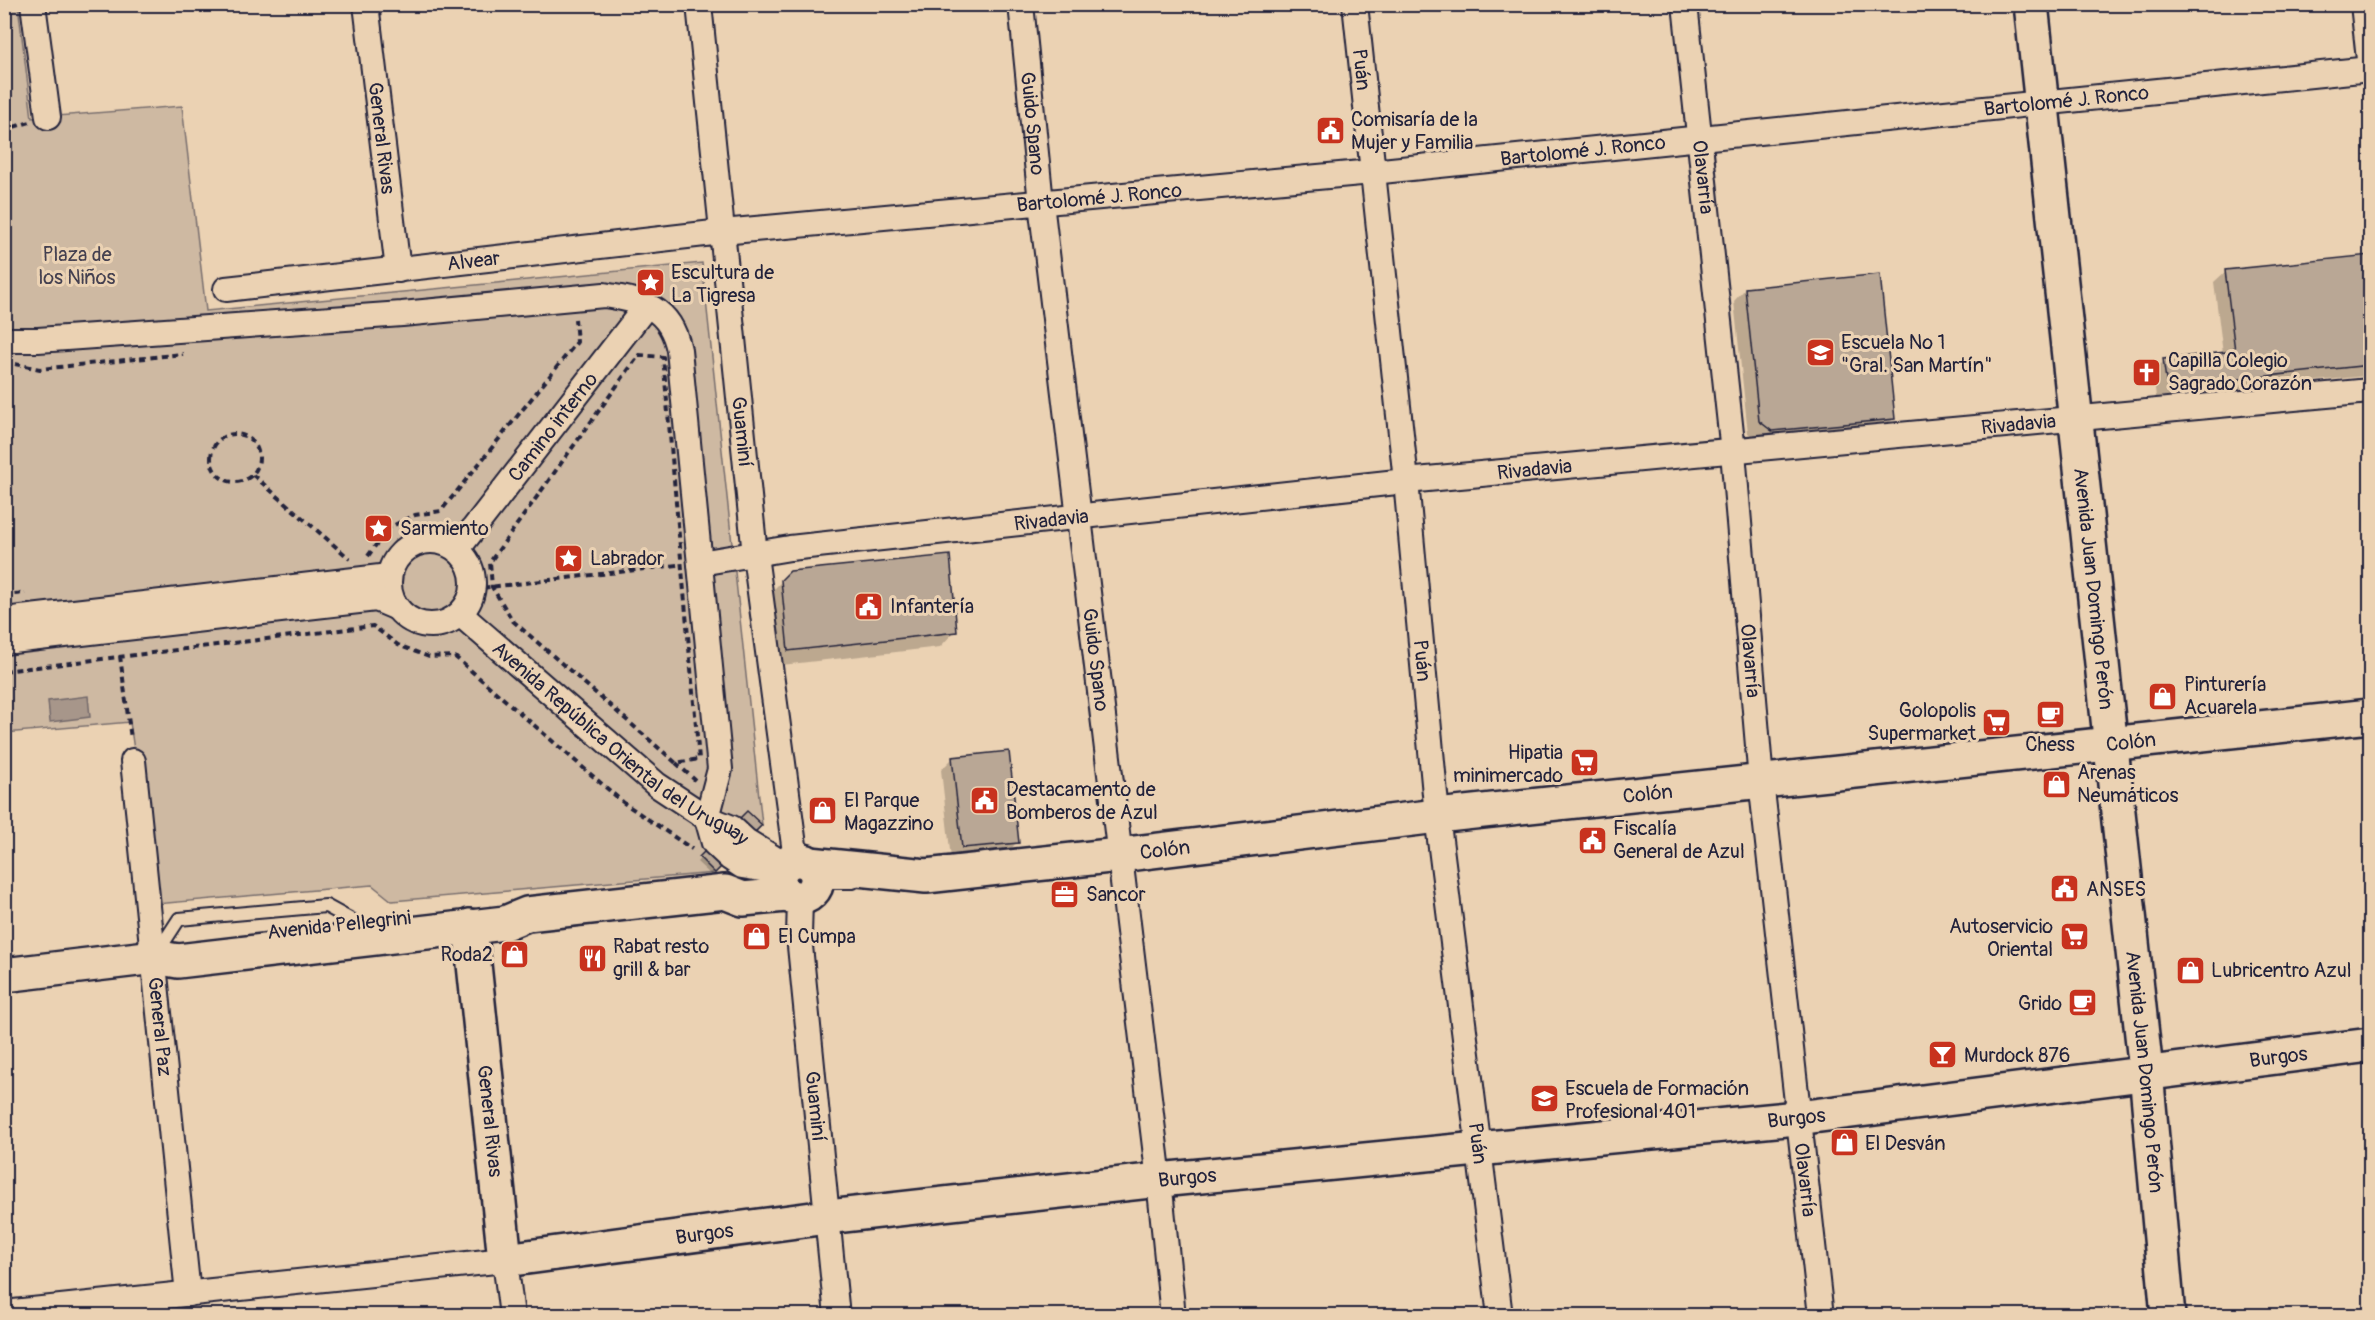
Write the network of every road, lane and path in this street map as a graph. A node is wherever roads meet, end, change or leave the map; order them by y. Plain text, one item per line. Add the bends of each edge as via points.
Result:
1 (33, 4) edge
2 (366, 4) edge
3 (699, 4) edge
4 (1021, 4) edge
5 (1355, 4) edge
6 (1685, 4) edge
7 (2031, 4) edge
8 (2363, 4) edge
9 (2370, 69) edge
10 (2042, 104) junction
11 (48, 117) dead end
12 (1698, 137) junction
13 (1372, 172) junction
14 (1041, 203) junction
15 (722, 232) junction
16 (398, 270) junction
17 (226, 289) dead end
18 (647, 304) junction
19 (575, 315) dead end
20 (7, 351) edge
21 (194, 353) dead end
22 (2370, 392) edge
23 (2075, 419) junction
24 (1733, 452) junction
25 (253, 475) junction
26 (1406, 482) junction
27 (1079, 517) junction
28 (457, 550) junction
29 (755, 555) junction
30 (350, 559) junction
31 (338, 560) dead end
32 (691, 564) junction
33 (389, 576) junction
34 (482, 588) junction
35 (28, 592) dead end
36 (4, 595) edge
37 (397, 608) junction
38 (460, 614) junction
39 (4, 620) edge
40 (4, 642) edge
41 (120, 656) junction
42 (4, 671) edge
43 (2370, 716) edge
44 (2110, 743) junction
45 (133, 761) joint
46 (1761, 781) junction
47 (1437, 816) junction
48 (707, 818) junction
49 (1119, 855) junction
50 (702, 856) dead end
51 (794, 877) junction
52 (527, 914) junction
53 (470, 926) junction
54 (155, 957) junction
55 (4, 975) edge
56 (2370, 1045) edge
57 (2146, 1072) junction
58 (1797, 1118) junction
59 (1479, 1150) junction
60 (1159, 1180) junction
61 (827, 1217) junction
62 (505, 1260) junction
63 (188, 1294) junction
64 (4, 1313) edge
65 (512, 1316) edge
66 (837, 1316) edge
67 (1173, 1316) edge
68 (1500, 1316) edge
69 (1821, 1316) edge
70 (2168, 1316) edge

1 - 11 street
2 - 16 street, General Rivas
3 - 15 street, Guaminí
4 - 14 street, Guido Spano
5 - 13 street, Puán
6 - 12 street, Olavarría
7 - 10 main road, Avenida Juan Domingo Perón
8 - 9 street
9 - 10 street, Bartolomé J. Ronco
10 - 12 street, Bartolomé J. Ronco
10 - 23 main road, Avenida Juan Domingo Perón
12 - 13 street, Bartolomé J. Ronco
12 - 24 street, Olavarría
13 - 14 street, Bartolomé J. Ronco
13 - 26 street, Puán
14 - 15 street, Bartolomé J. Ronco
14 - 27 street, Guido Spano
15 - 16 street, Alvear
15 - 29 street, Guaminí
16 - 17 street, Alvear
18 - 20 street via 604,295 49,339
18 - 28 street, Camino interno
18 - 32 street via 668,321 675,333
19 - 30 path via 578,342 441,511 415,515 388,528 367,558
20 - 21 path via 40,369
22 - 23 street, Rivadavia
23 - 24 street, Rivadavia
23 - 44 main road, Avenida Juan Domingo Perón
24 - 26 street, Rivadavia
24 - 46 street, Olavarría
25 - 25 path via 237,483 219,477 211,460 219,440 234,434 249,439 259,452 258,468
25 - 30 path
26 - 27 street, Rivadavia
26 - 47 street, Puán
27 - 29 street, Rivadavia
27 - 49 street, Guido Spano
28 - 33 street via 434,541 410,546 397,559
28 - 34 street
29 - 32 street, Rivadavia
29 - 51 street, Guaminí
30 - 31 path
32 - 34 path
32 - 34 path via 699,759 676,763 513,621
32 - 34 path via 663,357 639,355 490,562
32 - 48 street via 720,770
33 - 37 street
33 - 39 street
34 - 38 street
35 - 36 path
37 - 38 street via 420,624 448,622
37 - 40 street via 376,599
38 - 48 street, Avenida República Oriental del Uruguay via 657,785
41 - 42 path
41 - 45 path
41 - 50 path via 373,626 398,645 429,657 454,656 624,803
43 - 44 main road, Colón
44 - 46 main road, Colón
44 - 57 main road, Avenida Juan Domingo Perón
45 - 54 street, General Paz
46 - 47 main road, Colón
46 - 58 street, Olavarría
47 - 49 main road, Colón
47 - 59 street, Puán
48 - 51 street, Avenida República Oriental del Uruguay via 732,828
49 - 51 main road, Colón via 926,876
49 - 60 street, Guido Spano
51 - 52 main road, Avenida Pellegrini via 741,882 724,892
51 - 61 street, Guaminí
52 - 53 main road, Avenida Pellegrini via 505,923
52 - 54 main road, Avenida Pellegrini via 502,909 178,943
53 - 54 main road, Avenida Pellegrini via 178,961
53 - 62 main road, General Rivas
54 - 55 main road, Avenida Pellegrini
54 - 63 street, General Paz
56 - 57 main road, Burgos
57 - 58 main road, Burgos
57 - 70 main road, Avenida Juan Domingo Perón
58 - 59 main road, Burgos
58 - 69 street, Olavarría
59 - 60 main road, Burgos
59 - 68 street, Puán
60 - 61 main road, Burgos
60 - 67 street, Guido Spano
61 - 62 main road, Burgos
61 - 66 street, Guaminí
62 - 63 street, Burgos
62 - 65 street, General Rivas
63 - 64 street, Burgos

